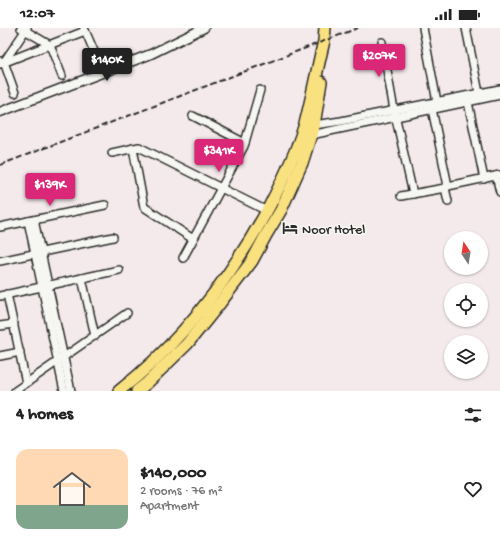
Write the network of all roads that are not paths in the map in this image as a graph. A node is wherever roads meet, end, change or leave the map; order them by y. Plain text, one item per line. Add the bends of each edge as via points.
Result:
1 (204, 28) edge
2 (325, 28) edge
3 (331, 28) edge
4 (423, 28) edge
5 (466, 28) edge
6 (24, 29) edge
7 (85, 30) edge
8 (382, 42) dead end
9 (50, 45) junction
10 (1, 62) edge
11 (104, 72) junction
12 (62, 76) dead end
13 (500, 89) edge
14 (260, 90) dead end
15 (15, 93) dead end
16 (479, 93) junction
17 (500, 95) edge
18 (437, 102) junction
19 (468, 102) junction
20 (432, 109) junction
21 (0, 112) edge
22 (395, 113) junction
23 (193, 116) dead end
24 (313, 130) junction
25 (245, 143) junction
26 (133, 148) junction
27 (112, 153) dead end
28 (498, 176) edge
29 (484, 179) junction
30 (447, 187) junction
31 (221, 188) junction
32 (500, 192) edge
33 (413, 194) junction
34 (400, 196) dead end
35 (448, 201) dead end
36 (105, 205) dead end
37 (266, 211) junction
38 (31, 221) junction
39 (0, 227) edge
40 (113, 237) dead end
41 (193, 239) junction
42 (38, 253) junction
43 (183, 258) dead end
44 (0, 261) edge
45 (120, 270) dead end
46 (82, 278) junction
47 (45, 286) junction
48 (4, 295) edge
49 (127, 313) dead end
50 (14, 324) junction
51 (0, 326) edge
52 (95, 336) junction
53 (20, 352) junction
54 (0, 356) edge
55 (61, 359) junction
56 (26, 383) junction
57 (16, 391) edge
58 (64, 391) edge
59 (70, 391) edge
60 (119, 391) edge
61 (137, 391) edge

1 - 11 street via 151,54
2 - 37 highway via 304,124 288,169
3 - 24 highway
4 - 18 street
5 - 16 street
6 - 9 street
6 - 10 street
7 - 9 street
7 - 11 street
8 - 22 street
9 - 10 street
9 - 12 street
10 - 15 street
11 - 21 street
13 - 16 street
14 - 25 street
16 - 18 street
17 - 19 street
18 - 20 street
18 - 22 street
19 - 20 street
19 - 29 street
20 - 22 street
20 - 30 street
22 - 24 street
22 - 33 street
23 - 25 street
24 - 61 highway via 282,210 252,261 187,344
25 - 31 street
26 - 27 street
26 - 31 street via 139,147
26 - 41 street via 144,207
28 - 29 street
28 - 32 street
29 - 30 street
30 - 33 street
30 - 35 street
31 - 37 street
31 - 41 street
33 - 34 street
36 - 38 street
37 - 60 highway via 236,264 190,324
38 - 39 street
38 - 42 street
40 - 42 street
41 - 43 street
42 - 44 street
42 - 47 street
45 - 46 street
46 - 47 street
46 - 52 street
47 - 48 street
47 - 55 street
48 - 50 street
49 - 52 street
50 - 51 street
50 - 53 street
52 - 55 street
53 - 54 street
53 - 56 street
55 - 56 street
55 - 58 street
55 - 59 street
56 - 57 street

